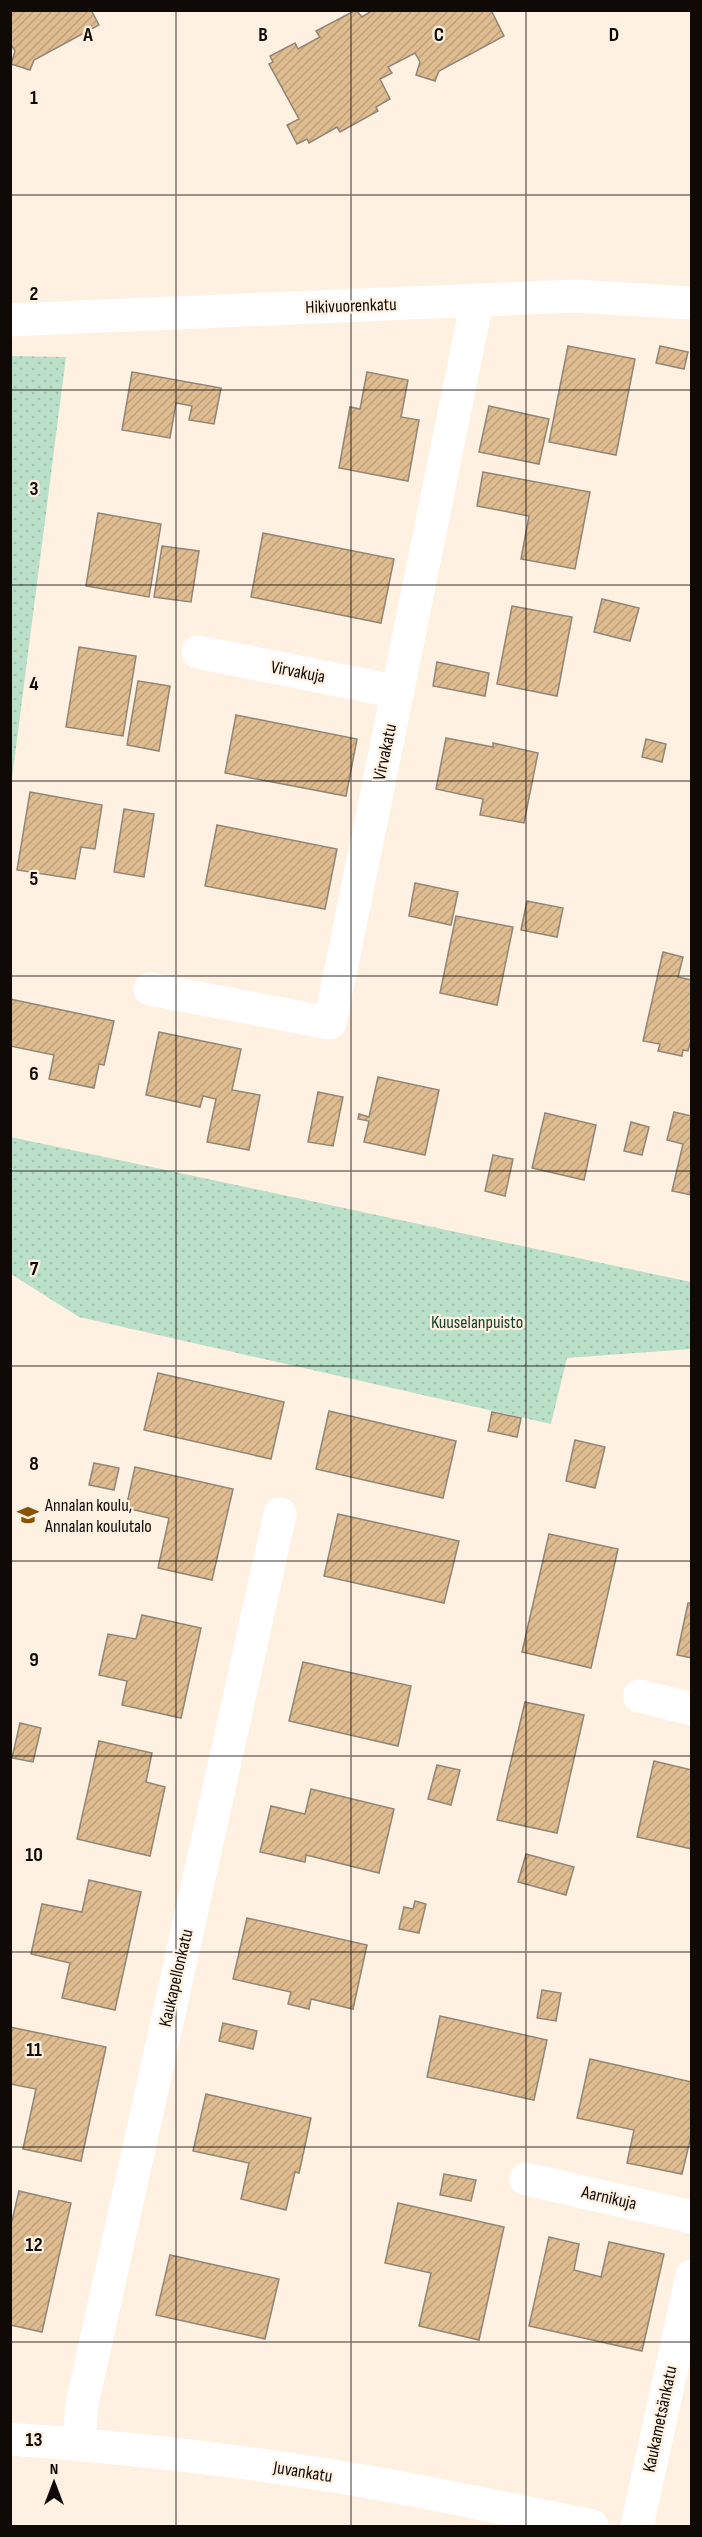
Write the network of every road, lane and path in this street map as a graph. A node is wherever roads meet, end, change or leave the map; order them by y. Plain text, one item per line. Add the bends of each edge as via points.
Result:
1 (477, 301) junction
2 (692, 303) edge
3 (10, 320) edge
4 (198, 652) dead end
5 (398, 692) junction
6 (150, 989) dead end
7 (280, 1514) dead end
8 (639, 1696) dead end
9 (692, 1709) edge
10 (526, 2179) dead end
11 (692, 2217) edge
12 (692, 2276) edge
13 (10, 2439) edge
14 (79, 2443) junction
15 (592, 2526) edge
16 (637, 2526) edge

1 - 2 street, Hikivuorenkatu via 576,296
1 - 3 street, Hikivuorenkatu
1 - 5 street, Virvakatu
4 - 5 street, Virvakuja
5 - 6 street, Virvakatu via 330,1023
7 - 14 street, Kaukapellonkatu via 82,2404
8 - 9 street
10 - 11 street, Aarnikuja
12 - 16 street, Kaukametsänkatu
13 - 14 street, Juvankatu
14 - 15 street, Juvankatu via 167,2452 390,2486

